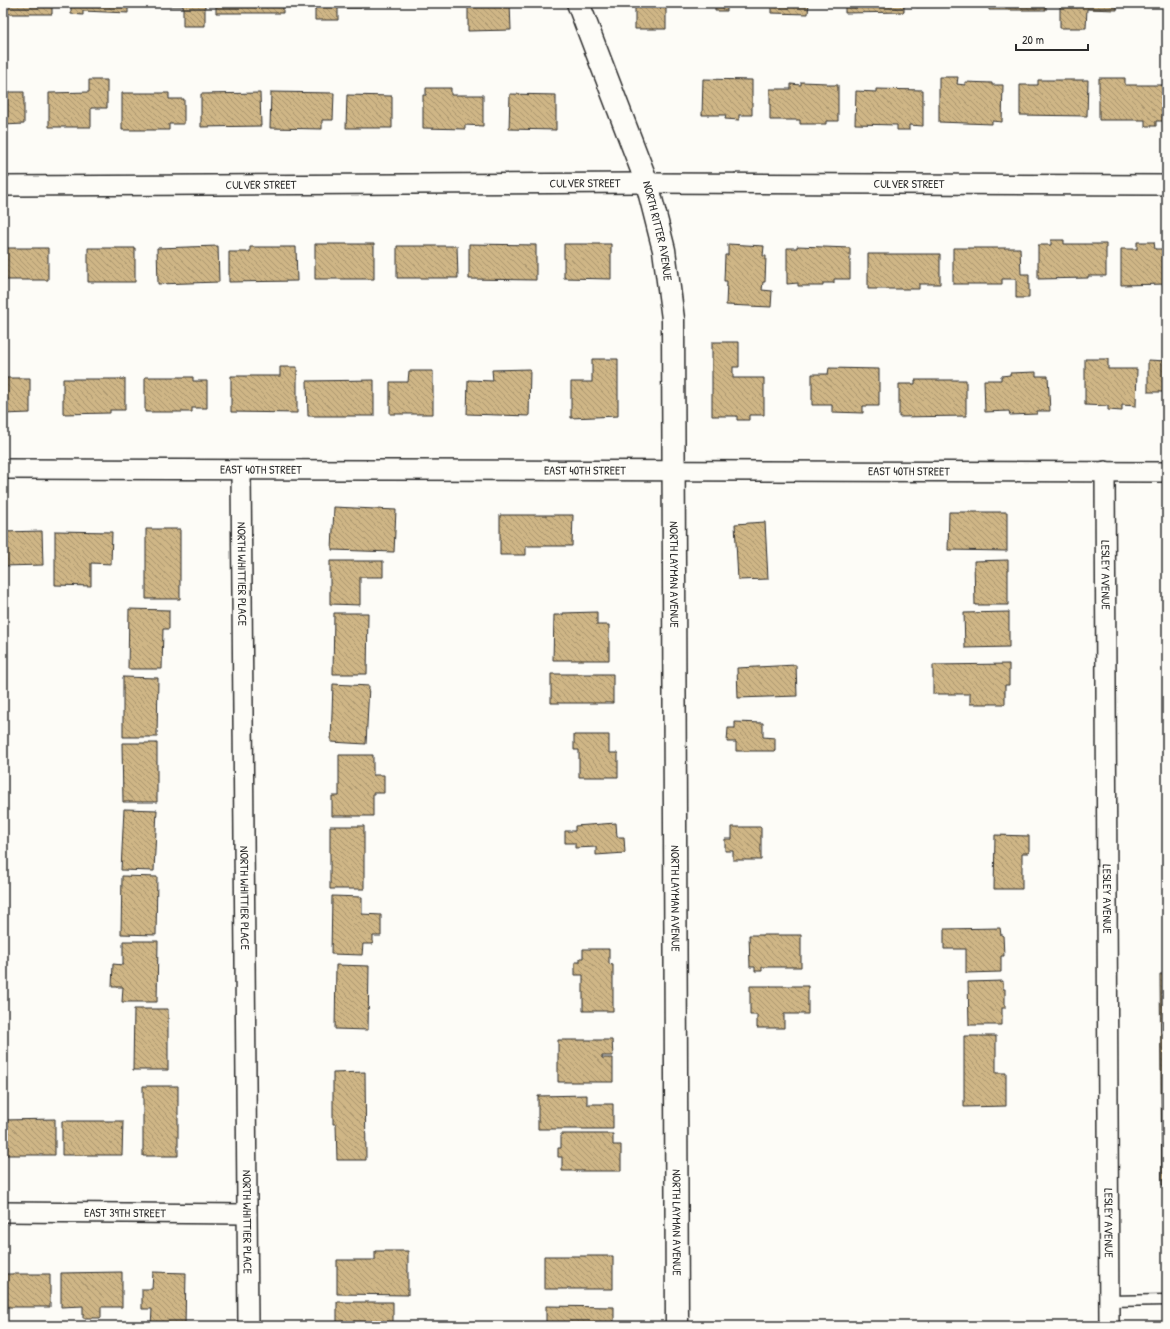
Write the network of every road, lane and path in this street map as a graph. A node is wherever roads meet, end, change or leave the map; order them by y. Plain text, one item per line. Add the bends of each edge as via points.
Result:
1 (578, 3) edge
2 (647, 183) junction
3 (1167, 185) edge
4 (3, 186) edge
5 (3, 469) edge
6 (241, 470) junction
7 (673, 471) junction
8 (1105, 471) junction
9 (1167, 472) edge
10 (3, 1212) edge
11 (247, 1214) junction
12 (1167, 1300) edge
13 (1109, 1301) junction
14 (248, 1326) edge
15 (677, 1326) edge
16 (1109, 1326) edge

1 - 2 street, NORTH RITTER AVENUE
2 - 3 street, CULVER STREET
2 - 4 street, CULVER STREET
2 - 7 street, NORTH RITTER AVENUE via 664,250 672,303
5 - 6 street, EAST 40TH STREET
6 - 7 street, EAST 40TH STREET
6 - 11 street, NORTH WHITTIER PLACE
7 - 8 street, EAST 40TH STREET
7 - 15 street, NORTH LAYMAN AVENUE
8 - 9 street, EAST 40TH STREET
8 - 13 street, LESLEY AVENUE
10 - 11 street, EAST 39TH STREET
11 - 14 street, NORTH WHITTIER PLACE
12 - 13 lane
13 - 16 street, LESLEY AVENUE

